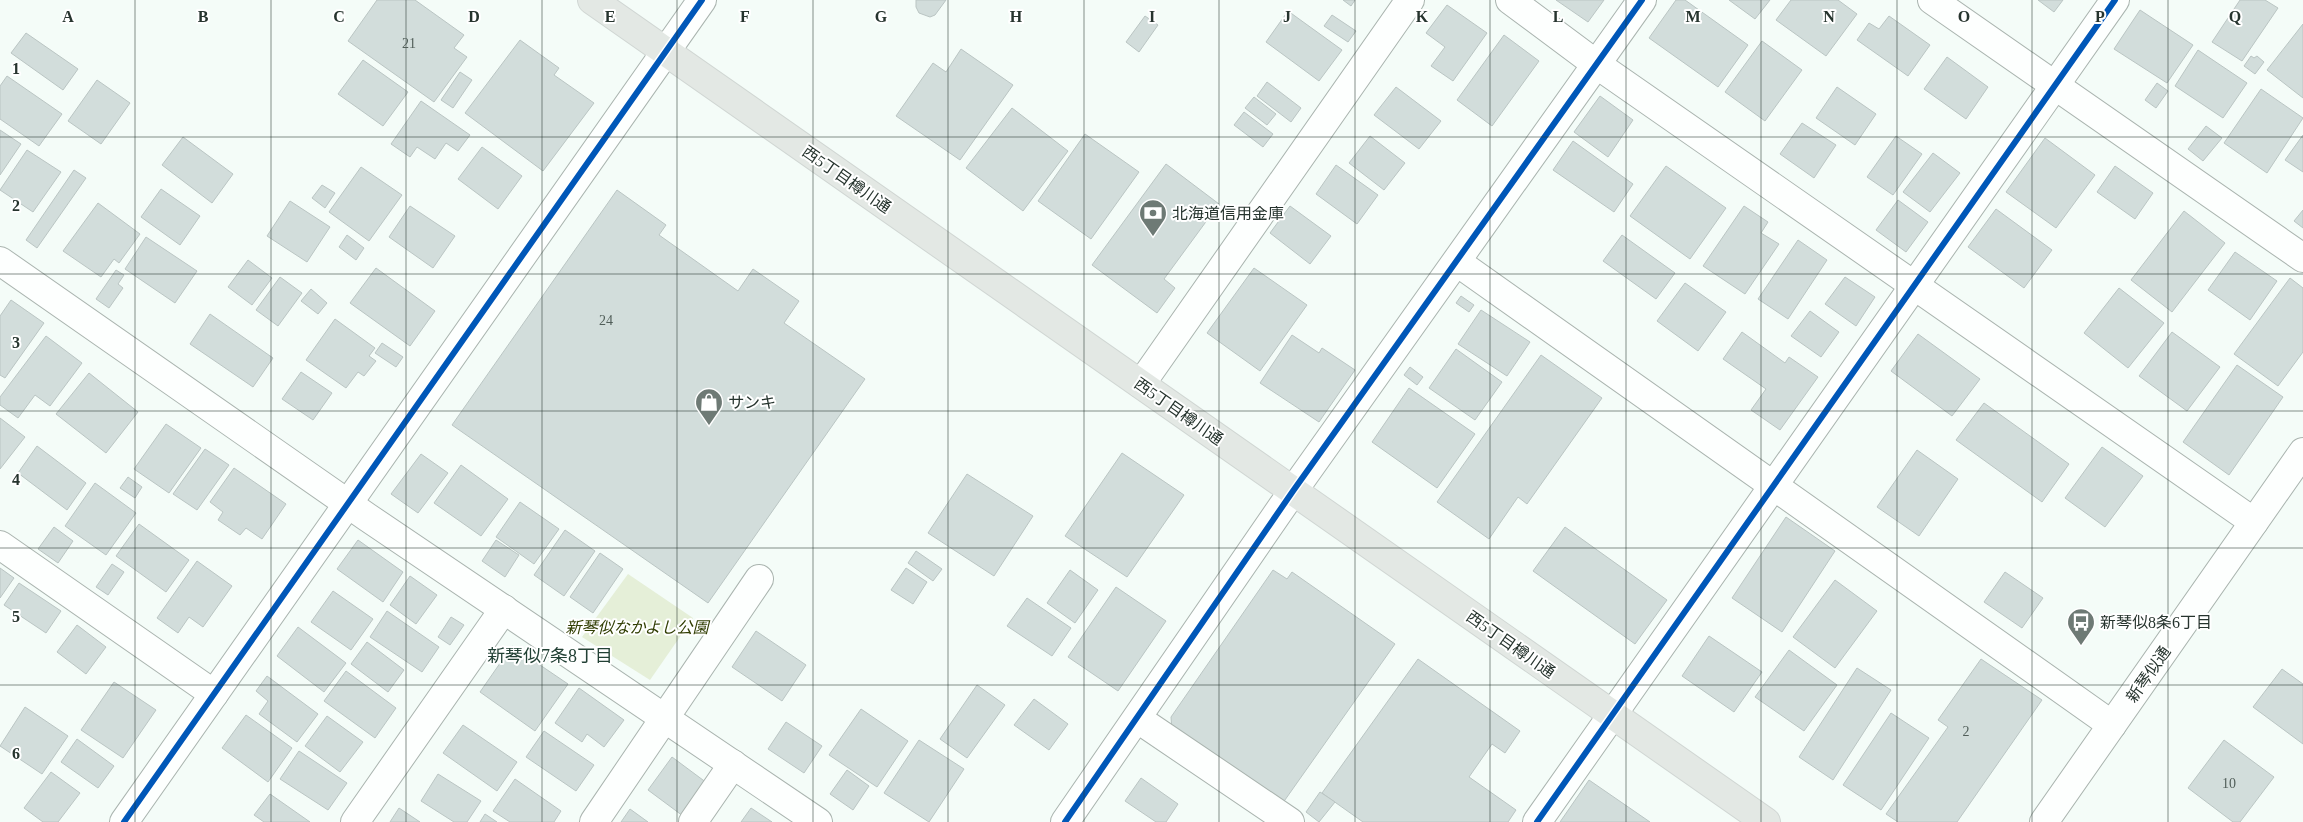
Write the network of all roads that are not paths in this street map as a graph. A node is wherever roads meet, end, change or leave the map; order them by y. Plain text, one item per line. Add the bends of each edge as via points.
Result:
1 (592, 0) edge
2 (702, 0) edge
3 (1410, 0) edge
4 (1510, 0) edge
5 (1642, 0) edge
6 (1932, 0) edge
7 (2115, 0) edge
8 (664, 50) junction
9 (1596, 64) junction
10 (2054, 87) junction
11 (2303, 258) edge
12 (0, 261) edge
13 (1457, 262) junction
14 (1915, 287) junction
15 (1141, 384) junction
16 (2303, 452) edge
17 (1775, 486) junction
18 (1293, 491) junction
19 (348, 504) junction
20 (2254, 522) junction
21 (0, 545) edge
22 (759, 578) dead end
23 (504, 609) junction
24 (214, 694) junction
25 (1612, 715) junction
26 (664, 719) junction
27 (1138, 719) junction
28 (2112, 726) junction
29 (733, 764) junction
30 (124, 822) edge
31 (355, 822) edge
32 (594, 822) edge
33 (693, 822) edge
34 (818, 822) edge
35 (1065, 822) edge
36 (1290, 822) edge
37 (1537, 822) edge
38 (1766, 822) edge
39 (2044, 822) edge

1 - 8 main road, 西5丁目樽川通
2 - 8 street
3 - 15 street
4 - 9 street
5 - 9 street
6 - 10 street
7 - 10 street
8 - 15 main road, 西5丁目樽川通
8 - 19 street
9 - 13 street
9 - 14 street
10 - 11 street
10 - 14 street
12 - 19 street
13 - 17 street
13 - 18 street
14 - 17 street
14 - 20 street
15 - 18 main road, 西5丁目樽川通
16 - 20 street, 新琴似通
17 - 25 street
17 - 28 street
18 - 25 main road, 西5丁目樽川通
18 - 27 street
19 - 23 street
19 - 24 street
20 - 28 street, 新琴似通
21 - 24 street
22 - 26 street
23 - 26 street
23 - 31 street
24 - 30 street
25 - 37 street
25 - 38 main road, 西5丁目樽川通
26 - 29 street
26 - 32 street
27 - 35 street
27 - 36 street
28 - 39 street, 新琴似通
29 - 33 street
29 - 34 street

